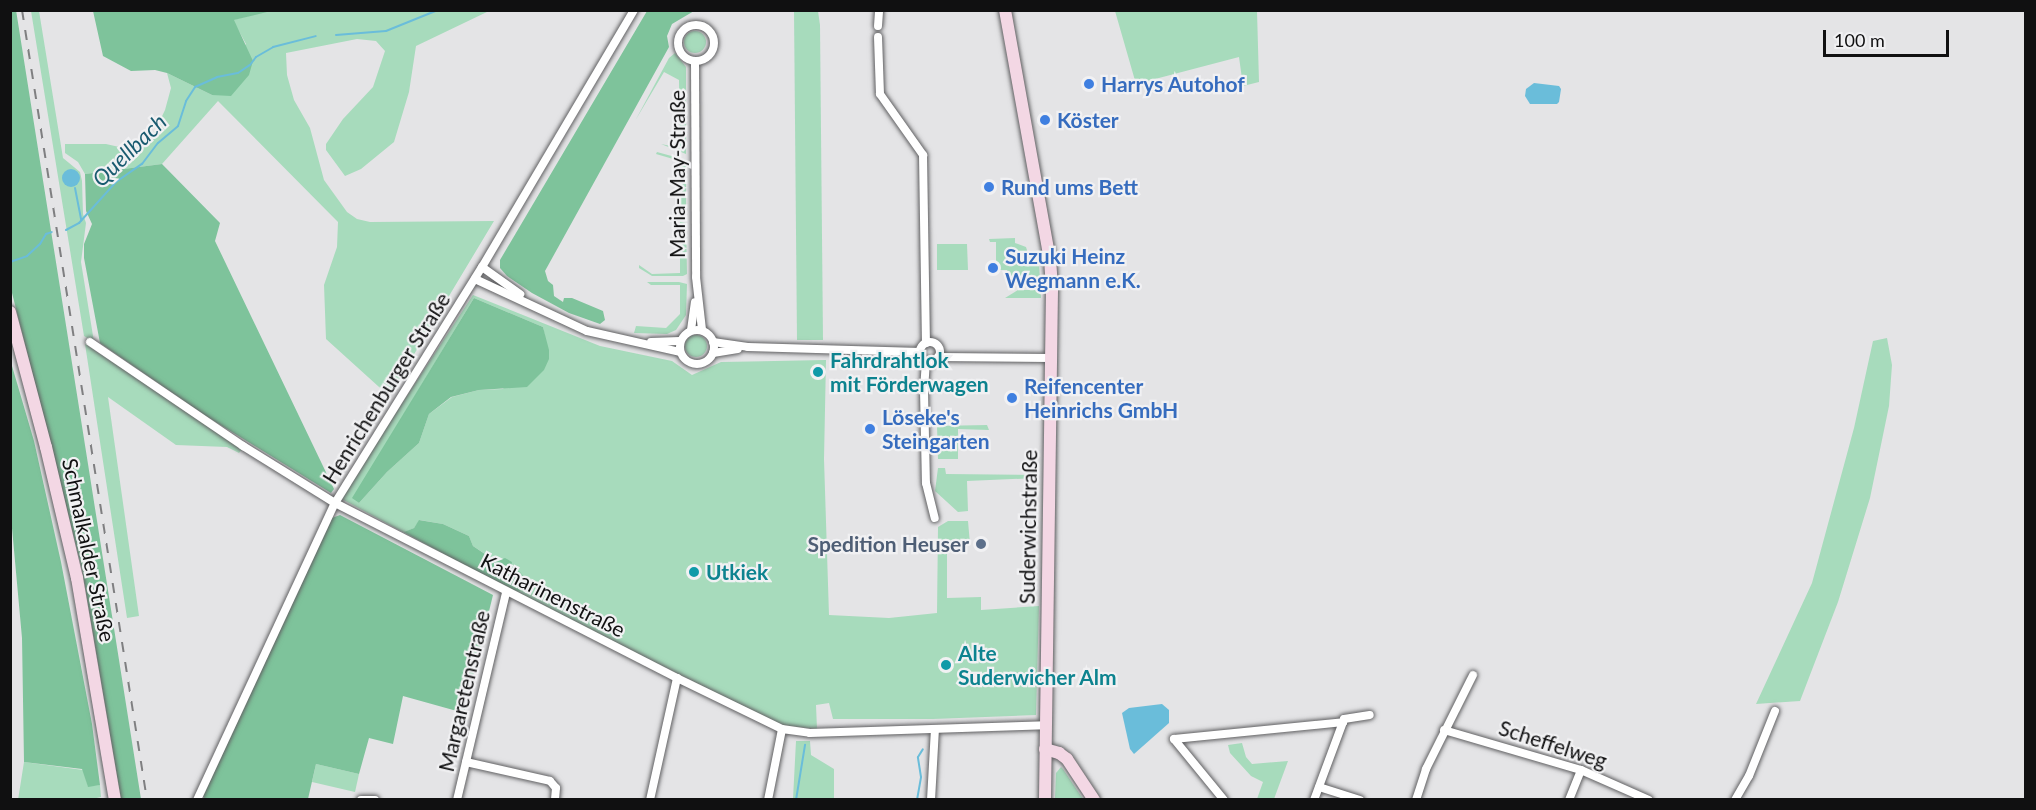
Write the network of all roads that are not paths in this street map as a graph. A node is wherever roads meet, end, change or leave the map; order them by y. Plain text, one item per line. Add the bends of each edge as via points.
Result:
1 (634, 10) edge
2 (879, 10) edge
3 (1005, 10) edge
4 (878, 26) dead end
5 (878, 37) dead end
6 (695, 61) junction
7 (482, 267) junction
8 (475, 279) junction
9 (696, 287) junction
10 (10, 312) edge
11 (547, 313) junction
12 (692, 330) junction
13 (702, 330) junction
14 (680, 341) junction
15 (90, 342) dead end
16 (630, 342) junction
17 (713, 342) junction
18 (926, 343) junction
19 (748, 347) junction
20 (680, 352) junction
21 (920, 352) junction
22 (713, 353) junction
23 (938, 357) junction
24 (1050, 358) junction
25 (926, 361) junction
26 (335, 503) junction
27 (935, 518) dead end
28 (506, 592) junction
29 (1473, 675) dead end
30 (677, 678) junction
31 (1775, 711) dead end
32 (1370, 715) dead end
33 (1343, 722) junction
34 (1045, 725) junction
35 (782, 729) junction
36 (935, 729) junction
37 (1444, 730) junction
38 (1045, 749) junction
39 (466, 762) junction
40 (1581, 770) junction
41 (1319, 787) junction
42 (115, 800) edge
43 (197, 800) edge
44 (361, 800) edge
45 (375, 800) edge
46 (457, 800) edge
47 (555, 800) edge
48 (650, 800) edge
49 (768, 800) edge
50 (931, 800) edge
51 (1045, 800) edge
52 (1094, 800) edge
53 (1224, 800) edge
54 (1314, 800) edge
55 (1360, 800) edge
56 (1416, 800) edge
57 (1569, 800) edge
58 (1649, 800) edge
59 (1735, 800) edge

1 - 7 street, Henrichenburger Straße
2 - 4 street
3 - 24 main road, Suderwichstraße via 1050,259
5 - 18 street via 880,94 922,155
6 - 6 street via 707,57 714,45 711,33 696,24 685,28 678,39 680,51
6 - 9 street, Maria-May-Straße
7 - 8 street, Henrichenburger Straße
7 - 11 street
8 - 11 street
8 - 26 street, Henrichenburger Straße
9 - 12 street, Maria-May-Straße
9 - 13 street, Maria-May-Straße
10 - 42 main road, Schmalkalder Straße via 77,578
11 - 16 street via 587,331
12 - 13 street
12 - 14 street
13 - 17 street
14 - 16 street
14 - 20 street
15 - 26 street, Katharinenstraße
16 - 20 street
17 - 19 street
17 - 22 street
18 - 21 street
18 - 23 street via 937,346
19 - 21 street
19 - 22 street
20 - 22 street via 685,360 698,364
21 - 25 street
23 - 24 street
23 - 25 street
24 - 34 main road, Suderwichstraße
25 - 27 street via 926,483
26 - 28 street, Katharinenstraße
26 - 43 street, Henrichenburger Straße
28 - 30 street, Katharinenstraße
28 - 39 street, Margaretenstraße
29 - 37 street
30 - 35 street, Katharinenstraße
30 - 48 street
31 - 59 street
32 - 33 street
33 - 41 street
33 - 53 street via 1174,739
34 - 36 street, Katharinenstraße
34 - 38 main road, Suderwichstraße
35 - 36 street, Katharinenstraße via 810,733
35 - 49 street
36 - 50 street
37 - 40 street, Scheffelweg
37 - 56 street
38 - 51 main road, Suderwichstraße
38 - 52 main road via 1067,759
39 - 46 street, Margaretenstraße
39 - 47 street via 550,781 556,788
40 - 57 street
40 - 58 street, Scheffelweg
41 - 54 street
41 - 55 street
44 - 45 street

